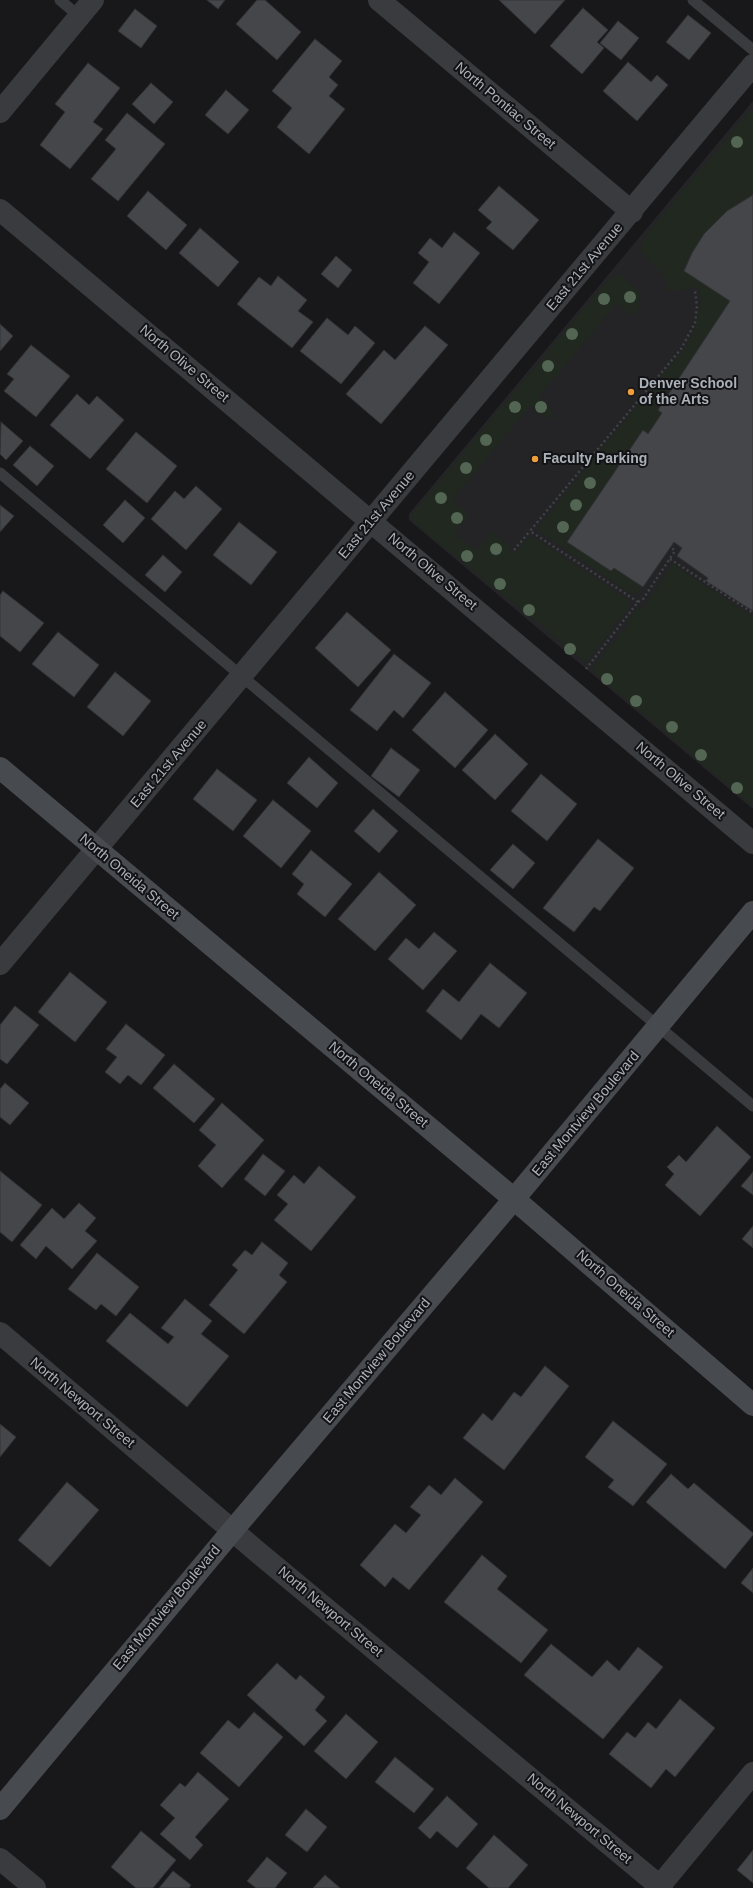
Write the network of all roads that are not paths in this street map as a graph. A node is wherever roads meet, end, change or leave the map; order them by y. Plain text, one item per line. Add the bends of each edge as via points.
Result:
1 (60, 0) edge
2 (94, 0) edge
3 (379, 0) edge
4 (693, 0) edge
5 (80, 17) junction
6 (753, 50) edge
7 (753, 65) edge
8 (0, 112) edge
9 (0, 210) edge
10 (632, 212) junction
11 (0, 473) edge
12 (372, 521) junction
13 (242, 676) junction
14 (0, 768) edge
15 (753, 843) edge
16 (97, 849) junction
17 (753, 912) edge
18 (0, 964) edge
19 (659, 1026) junction
20 (753, 1106) edge
21 (514, 1199) junction
22 (0, 1333) edge
23 (753, 1405) edge
24 (232, 1531) junction
25 (753, 1773) edge
26 (0, 1809) edge
27 (0, 1859) edge
28 (660, 1887) edge
29 (35, 1888) edge

1 - 5 lane
2 - 5 street
3 - 10 street, North Pontiac Street
4 - 6 lane
5 - 8 street
7 - 10 street, East 21st Avenue
9 - 12 street, North Olive Street
10 - 12 street, East 21st Avenue
11 - 13 lane
12 - 13 street, East 21st Avenue
12 - 15 street, North Olive Street
13 - 16 street, East 21st Avenue
13 - 19 lane
14 - 16 main road, North Oneida Street
16 - 18 street, East 21st Avenue
16 - 21 main road, North Oneida Street
17 - 19 main road, East Montview Boulevard
19 - 20 lane
19 - 21 main road, East Montview Boulevard
21 - 23 main road, North Oneida Street
21 - 24 main road, East Montview Boulevard
22 - 24 street, North Newport Street
24 - 26 main road, East Montview Boulevard
24 - 28 street, North Newport Street
25 - 28 street
27 - 29 street

